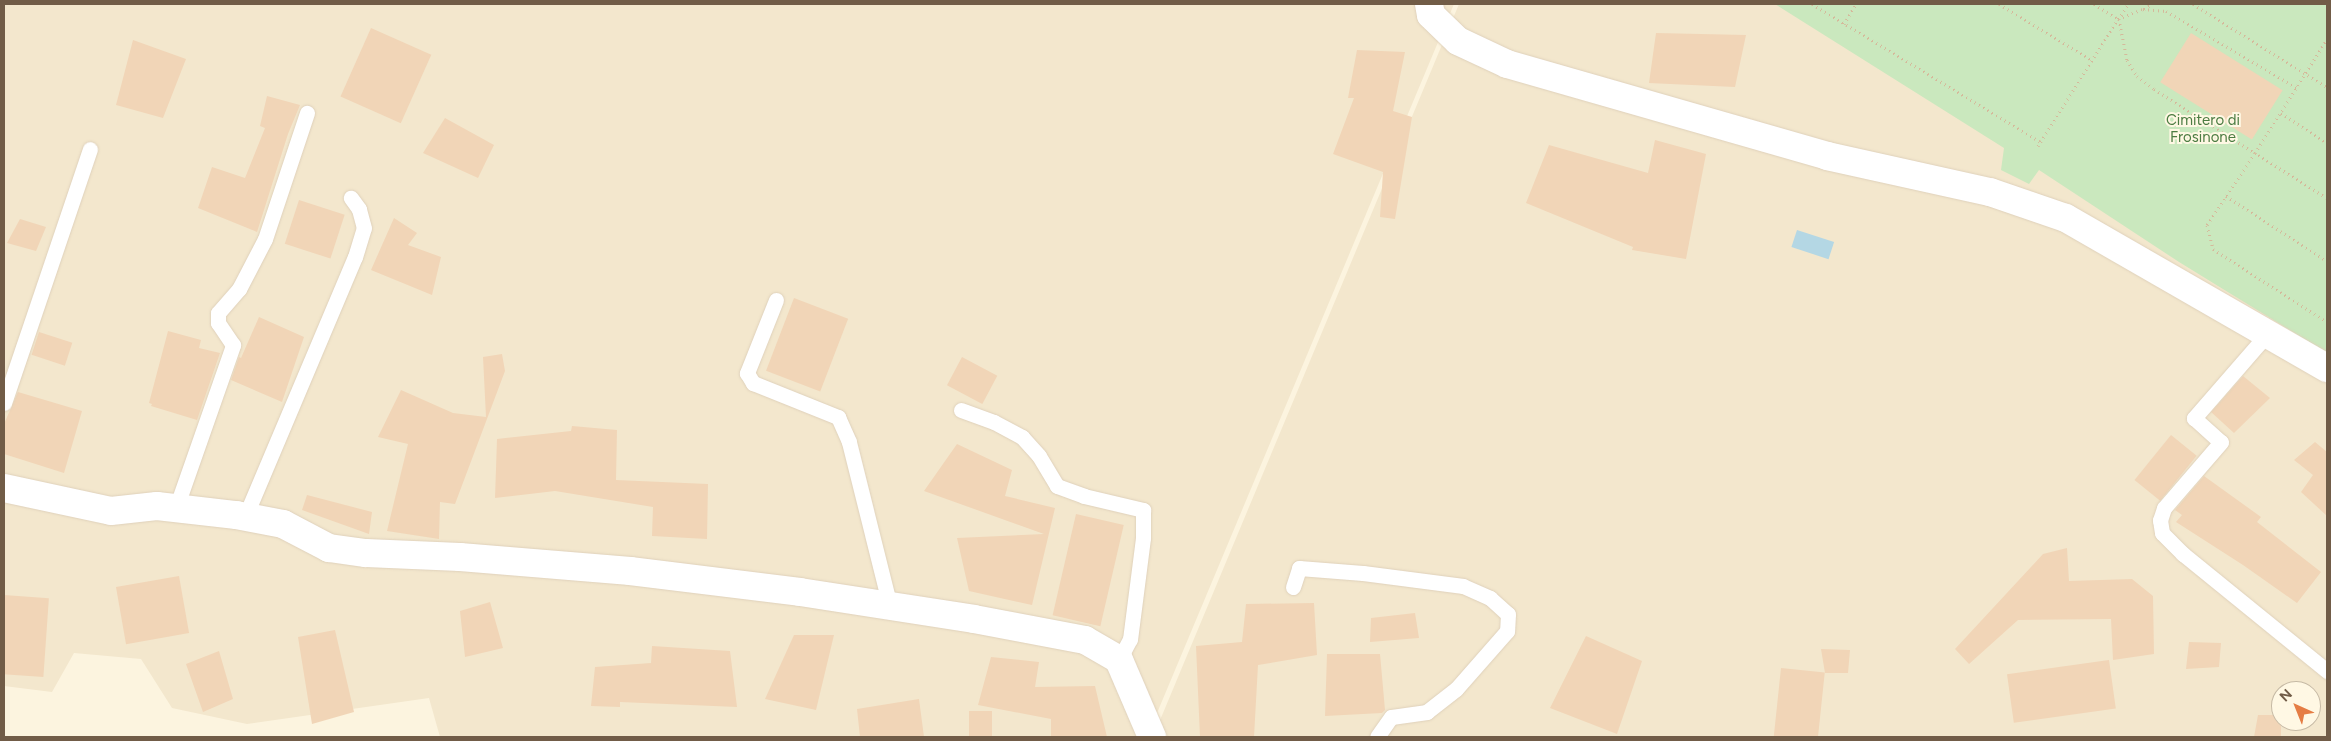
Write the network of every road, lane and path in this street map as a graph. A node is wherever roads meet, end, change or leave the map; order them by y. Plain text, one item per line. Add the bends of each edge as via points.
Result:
1 (1429, 4) edge
2 (1812, 4) edge
3 (1856, 4) edge
4 (1999, 4) edge
5 (2094, 4) edge
6 (2128, 4) edge
7 (2152, 4) edge
8 (2193, 4) edge
9 (2143, 9) junction
10 (2118, 19) junction
11 (1844, 24) junction
12 (2327, 39) edge
13 (2092, 60) junction
14 (2305, 74) junction
15 (2327, 87) edge
16 (2297, 88) junction
17 (307, 113) dead end
18 (2281, 113) junction
19 (2040, 142) junction
20 (2327, 142) edge
21 (2038, 146) dead end
22 (90, 149) dead end
23 (2256, 153) junction
24 (2226, 196) junction
25 (351, 198) dead end
26 (2327, 198) edge
27 (2327, 261) edge
28 (776, 300) dead end
29 (2327, 322) edge
30 (2268, 333) junction
31 (2327, 368) edge
32 (4, 403) edge
33 (961, 410) dead end
34 (4, 488) edge
35 (176, 508) junction
36 (245, 516) junction
37 (1294, 587) dead end
38 (890, 606) junction
39 (1119, 660) junction
40 (2327, 671) edge
41 (1152, 737) edge
42 (1377, 737) edge

1 - 30 street via 1431,14 1458,42 1507,64 1826,156 1990,192 2066,218
2 - 11 path
3 - 11 path
4 - 13 path
5 - 10 path
6 - 10 path
7 - 9 path
8 - 14 path
9 - 10 path
9 - 16 path via 2166,10
10 - 13 path
10 - 23 path via 2127,60 2137,76 2154,90
11 - 19 path
12 - 14 path
13 - 19 path
14 - 15 path
14 - 16 path
16 - 18 path
17 - 35 lane via 265,239 239,288 218,313 218,322 234,346
18 - 20 path
18 - 23 path
19 - 21 path
22 - 32 lane
23 - 24 path
23 - 26 path
24 - 27 path
24 - 29 path via 2207,225 2214,250
25 - 36 lane via 359,209 364,228 355,257
28 - 38 lane via 746,372 753,383 838,417 849,442
30 - 31 street
30 - 40 lane via 2194,418 2221,442 2164,508 2160,520 2162,533 2183,554
33 - 39 lane via 1022,437 1039,456 1057,486 1143,510 1143,538 1130,639
34 - 35 street via 111,511 157,506
35 - 36 street
36 - 38 street via 283,524 329,548 357,552 460,557 630,572
37 - 42 lane via 1299,568 1372,574 1463,586 1490,598 1508,614 1507,631 1456,689 1427,712 1391,717
38 - 39 street via 1085,640
39 - 41 street

